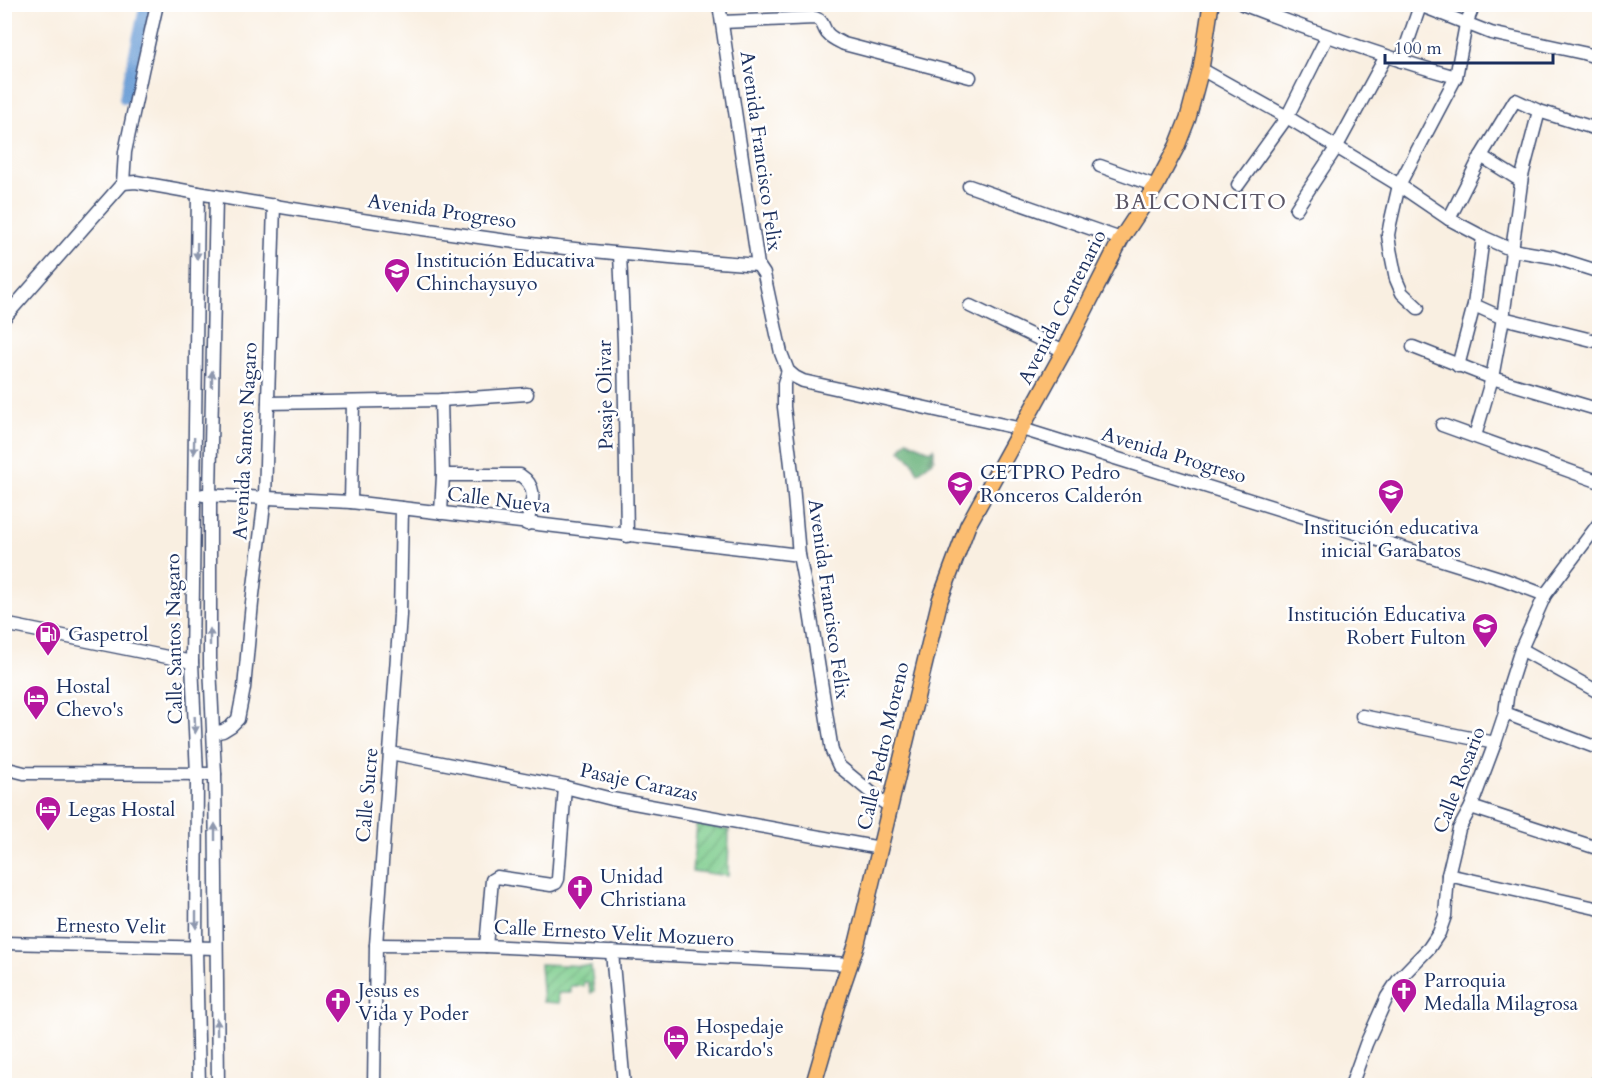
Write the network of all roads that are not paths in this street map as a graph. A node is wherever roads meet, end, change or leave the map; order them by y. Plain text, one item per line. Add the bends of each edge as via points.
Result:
1 (157, 4) edge
2 (719, 4) edge
3 (1211, 4) edge
4 (1242, 4) edge
5 (1474, 4) edge
6 (1419, 5) edge
7 (722, 22) junction
8 (1466, 24) junction
9 (1327, 37) junction
10 (1386, 56) junction
11 (1599, 58) edge
12 (1401, 61) junction
13 (1201, 69) junction
14 (970, 77) dead end
15 (1456, 77) junction
16 (1539, 111) junction
17 (1287, 117) junction
18 (1599, 130) edge
19 (1336, 148) junction
20 (1481, 156) junction
21 (1100, 166) dead end
22 (1521, 181) junction
23 (123, 183) junction
24 (1238, 185) dead end
25 (1399, 185) junction
26 (969, 186) dead end
27 (1156, 186) junction
28 (198, 193) junction
29 (216, 196) junction
30 (274, 205) junction
31 (1296, 209) dead end
32 (1449, 219) junction
33 (1483, 237) junction
34 (1121, 239) junction
35 (1512, 250) junction
36 (620, 254) junction
37 (758, 265) junction
38 (1599, 272) edge
39 (1474, 305) junction
40 (970, 306) dead end
41 (1418, 308) dead end
42 (4, 318) edge
43 (1503, 318) junction
44 (1599, 342) edge
45 (1413, 347) dead end
46 (1064, 351) junction
47 (1458, 366) junction
48 (788, 371) junction
49 (1492, 378) junction
50 (527, 394) dead end
51 (441, 400) junction
52 (353, 402) junction
53 (268, 403) junction
54 (1599, 410) edge
55 (1442, 425) dead end
56 (1022, 429) junction
57 (1475, 436) junction
58 (443, 475) junction
59 (1599, 482) edge
60 (193, 495) junction
61 (210, 495) junction
62 (265, 497) junction
63 (351, 502) junction
64 (402, 508) junction
65 (441, 513) junction
66 (1599, 522) edge
67 (527, 524) junction
68 (627, 536) junction
69 (799, 555) junction
70 (1545, 595) junction
71 (4, 624) edge
72 (1521, 649) junction
73 (192, 662) junction
74 (1599, 693) edge
75 (1505, 713) junction
76 (1362, 716) dead end
77 (213, 733) junction
78 (1495, 743) junction
79 (1599, 749) edge
80 (390, 753) junction
81 (4, 768) edge
82 (197, 774) junction
83 (215, 774) junction
84 (565, 787) junction
85 (890, 806) junction
86 (1471, 807) junction
87 (880, 848) junction
88 (1599, 849) edge
89 (1448, 875) junction
90 (1599, 909) edge
91 (4, 943) edge
92 (376, 945) junction
93 (486, 946) junction
94 (196, 947) junction
95 (216, 948) junction
96 (612, 952) junction
97 (851, 964) junction
98 (1599, 1079) edge
99 (199, 1086) edge
100 (218, 1086) edge
101 (374, 1086) edge
102 (624, 1086) edge
103 (813, 1086) edge
104 (1351, 1086) edge
105 (1593, 1086) edge

1 - 23 street via 125,152
2 - 7 street, Avenida Francisco Felix
3 - 13 main road, Avenida Centenario
4 - 9 street
5 - 8 street
6 - 8 street
6 - 12 street
7 - 14 street via 815,18 829,35 844,44
7 - 37 street, Avenida Francisco Felix
8 - 11 street
8 - 15 street
9 - 10 street
9 - 17 street
10 - 12 street
10 - 19 street
12 - 15 street
13 - 17 street
13 - 27 main road, Avenida Centenario via 1188,118
15 - 25 street
16 - 18 street
16 - 20 street via 1515,100
16 - 22 street
17 - 19 street
17 - 24 street
19 - 25 street
19 - 31 street
20 - 22 street
20 - 32 street
21 - 27 street
22 - 35 street
23 - 28 street, Avenida Progreso
23 - 42 street
25 - 32 street
25 - 41 street via 1389,249 1402,293
26 - 34 street
27 - 34 main road, Avenida Centenario
28 - 29 street, Avenida Progreso
28 -> 60 street, Calle Santos Nagaro
29 - 30 street, Avenida Progreso
61 -> 29 street, Calle Santos Nagaro
30 - 36 street, Avenida Progreso
30 - 53 street, Avenida Santos Nagaro
32 - 33 street
33 - 35 street
33 - 39 street
34 - 46 main road, Avenida Centenario
35 - 38 street via 1553,257
35 - 43 street
36 - 37 street, Avenida Progreso
36 - 68 street, Pasaje Olivar
37 - 48 street, Avenida Francisco Felix via 764,274
39 - 43 street
39 - 47 street
40 - 46 street
43 - 44 street
43 - 49 street
45 - 47 street
46 - 56 main road, Avenida Centenario
47 - 49 street
48 - 56 street, Avenida Progreso via 803,381
48 - 69 street, Avenida Francisco Félix via 784,407
49 - 54 street
49 - 57 street
50 - 51 street
51 - 52 street
51 - 58 street
52 - 53 street
52 - 63 street
53 - 62 street, Avenida Santos Nagaro
55 - 57 street
56 - 70 street, Avenida Progreso
56 - 85 main road, Calle Pedro Moreno via 968,525 940,600
57 - 59 street
58 - 65 street
58 - 67 street via 520,475 527,480 533,495
60 - 61 street, Calle Nueva
60 - 73 street, Calle Santos Nagaro
61 - 62 street, Calle Nueva
77 -> 61 street, Calle Santos Nagaro
62 - 63 street, Calle Nueva
62 - 77 street, Avenida Santos Nagaro via 238,718 231,726
63 - 64 street, Calle Nueva
64 - 65 street, Calle Nueva
64 - 80 street, Calle Sucre via 400,615
65 - 67 street, Calle Nueva
66 - 70 street, Calle Rosario
67 - 68 street, Calle Nueva
68 - 69 street, Calle Nueva
69 - 85 street, Avenida Francisco Félix via 832,752 839,766
70 - 72 street, Calle Rosario
71 - 73 street
72 - 74 street
72 - 75 street, Calle Rosario
73 -> 82 street, Calle Santos Nagaro
75 - 78 street, Calle Rosario
75 - 79 street
76 - 78 street
77 - 83 street, Calle Santos Nagaro
78 - 86 street, Calle Rosario
80 - 84 street, Pasaje Carazas
80 - 92 street, Calle Sucre
81 - 82 street via 24,773
82 - 83 street
82 -> 94 street, Calle Santos Nagaro
95 -> 83 street, Calle Santos Nagaro
84 - 87 street, Pasaje Carazas
84 - 93 street via 558,879 551,885 497,877 492,880
85 - 87 main road, Calle Pedro Moreno
86 - 88 street
86 - 89 street, Calle Rosario via 1459,829
87 - 97 main road, Calle Pedro Moreno
89 - 90 street
89 - 104 street, Calle Rosario via 1439,933 1387,997
91 - 94 street, Ernesto Velit
92 - 93 street, Calle Ernesto Velit Mozuero
92 - 101 street, Calle Sucre
93 - 96 street, Calle Ernesto Velit Mozuero
94 - 95 street, Ernesto Velit
94 - 99 street, Calle Santos Nagaro
100 -> 95 street, Calle Santos Nagaro
96 - 97 street, Calle Ernesto Velit Mozuero
96 - 102 street
97 - 103 main road, Calle Pedro Moreno
98 - 105 street

